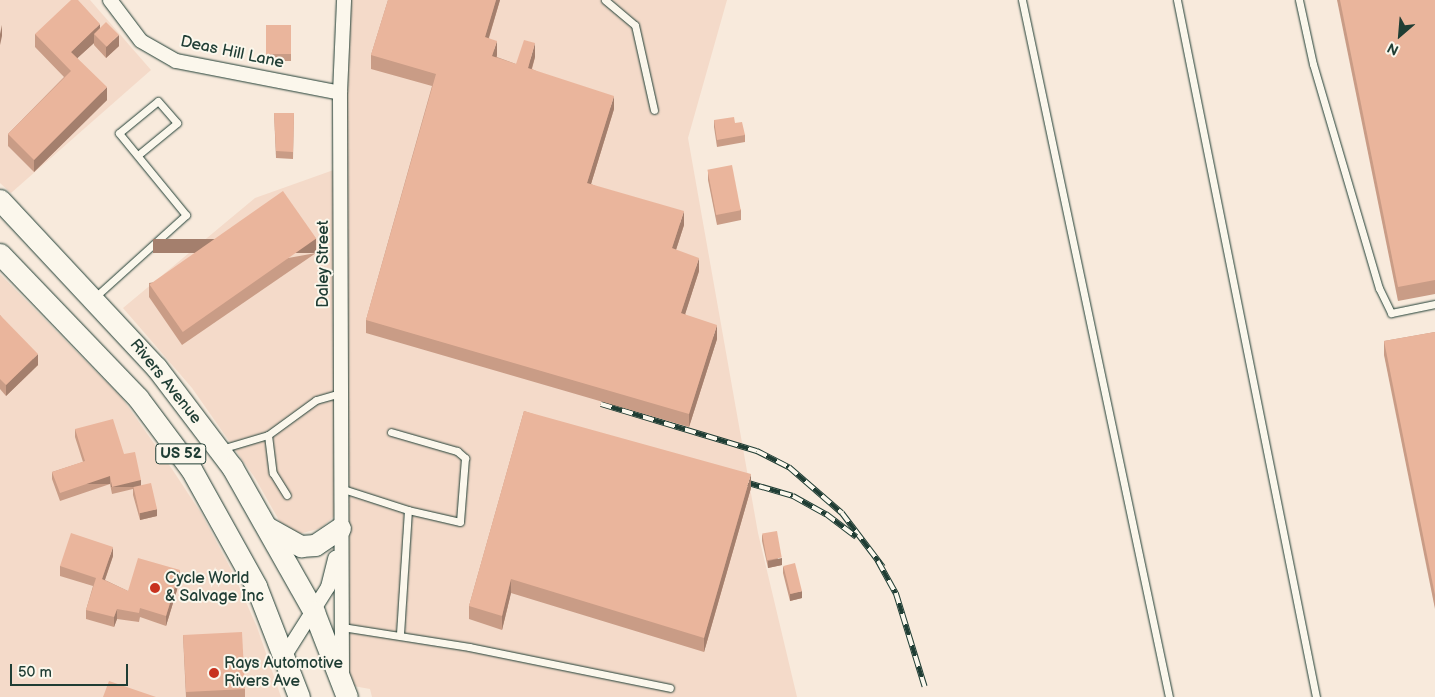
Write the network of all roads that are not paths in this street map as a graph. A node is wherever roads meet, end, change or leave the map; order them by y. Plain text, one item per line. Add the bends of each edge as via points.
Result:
1 (110, 0) edge
2 (344, 0) edge
3 (605, 0) edge
4 (1022, 0) edge
5 (1177, 0) edge
6 (1299, 0) edge
7 (340, 93) junction
8 (654, 110) dead end
9 (138, 155) junction
10 (0, 200) edge
11 (0, 254) edge
12 (94, 298) junction
13 (1435, 304) edge
14 (341, 393) junction
15 (391, 432) dead end
16 (268, 435) junction
17 (219, 450) junction
18 (340, 488) junction
19 (287, 495) dead end
20 (408, 510) junction
21 (266, 527) junction
22 (340, 528) junction
23 (314, 612) junction
24 (341, 627) junction
25 (400, 635) junction
26 (285, 655) junction
27 (670, 688) dead end
28 (344, 690) edge
29 (299, 697) edge
30 (1170, 697) edge
31 (1316, 697) edge

1 - 7 street, Deas Hill Lane via 141,41 176,61
2 - 7 street, Daley Street
3 - 8 lane via 635,26
4 - 30 lane
5 - 31 lane
6 - 13 lane via 1313,64 1379,288 1391,313
7 - 14 street, Daley Street
9 - 9 lane via 119,132 158,101 177,123
9 - 12 lane via 186,215
10 - 12 main road, Rivers Avenue / US 52
11 - 26 main road, Rivers Avenue / US 52 via 138,398 172,441 231,537
12 - 17 main road, Rivers Avenue / US 52 via 156,367
14 - 16 lane via 316,400
14 - 18 street, Daley Street
15 - 20 lane via 458,452 465,458 460,522
16 - 17 lane
16 - 19 lane via 273,472
17 - 21 main road, Rivers Avenue / US 52
18 - 20 lane
18 - 22 street, Daley Street
20 - 25 lane
21 - 22 main road via 301,546 315,545
21 - 23 main road, Rivers Avenue / US 52
22 - 23 street, Daley Street via 328,587
22 - 24 street, Daley Street
23 - 26 street, Daley Street
23 - 28 main road, Rivers Avenue / US 52
24 - 25 lane
24 - 28 street, Daley Street
25 - 27 lane
26 - 29 main road, Rivers Avenue / US 52

